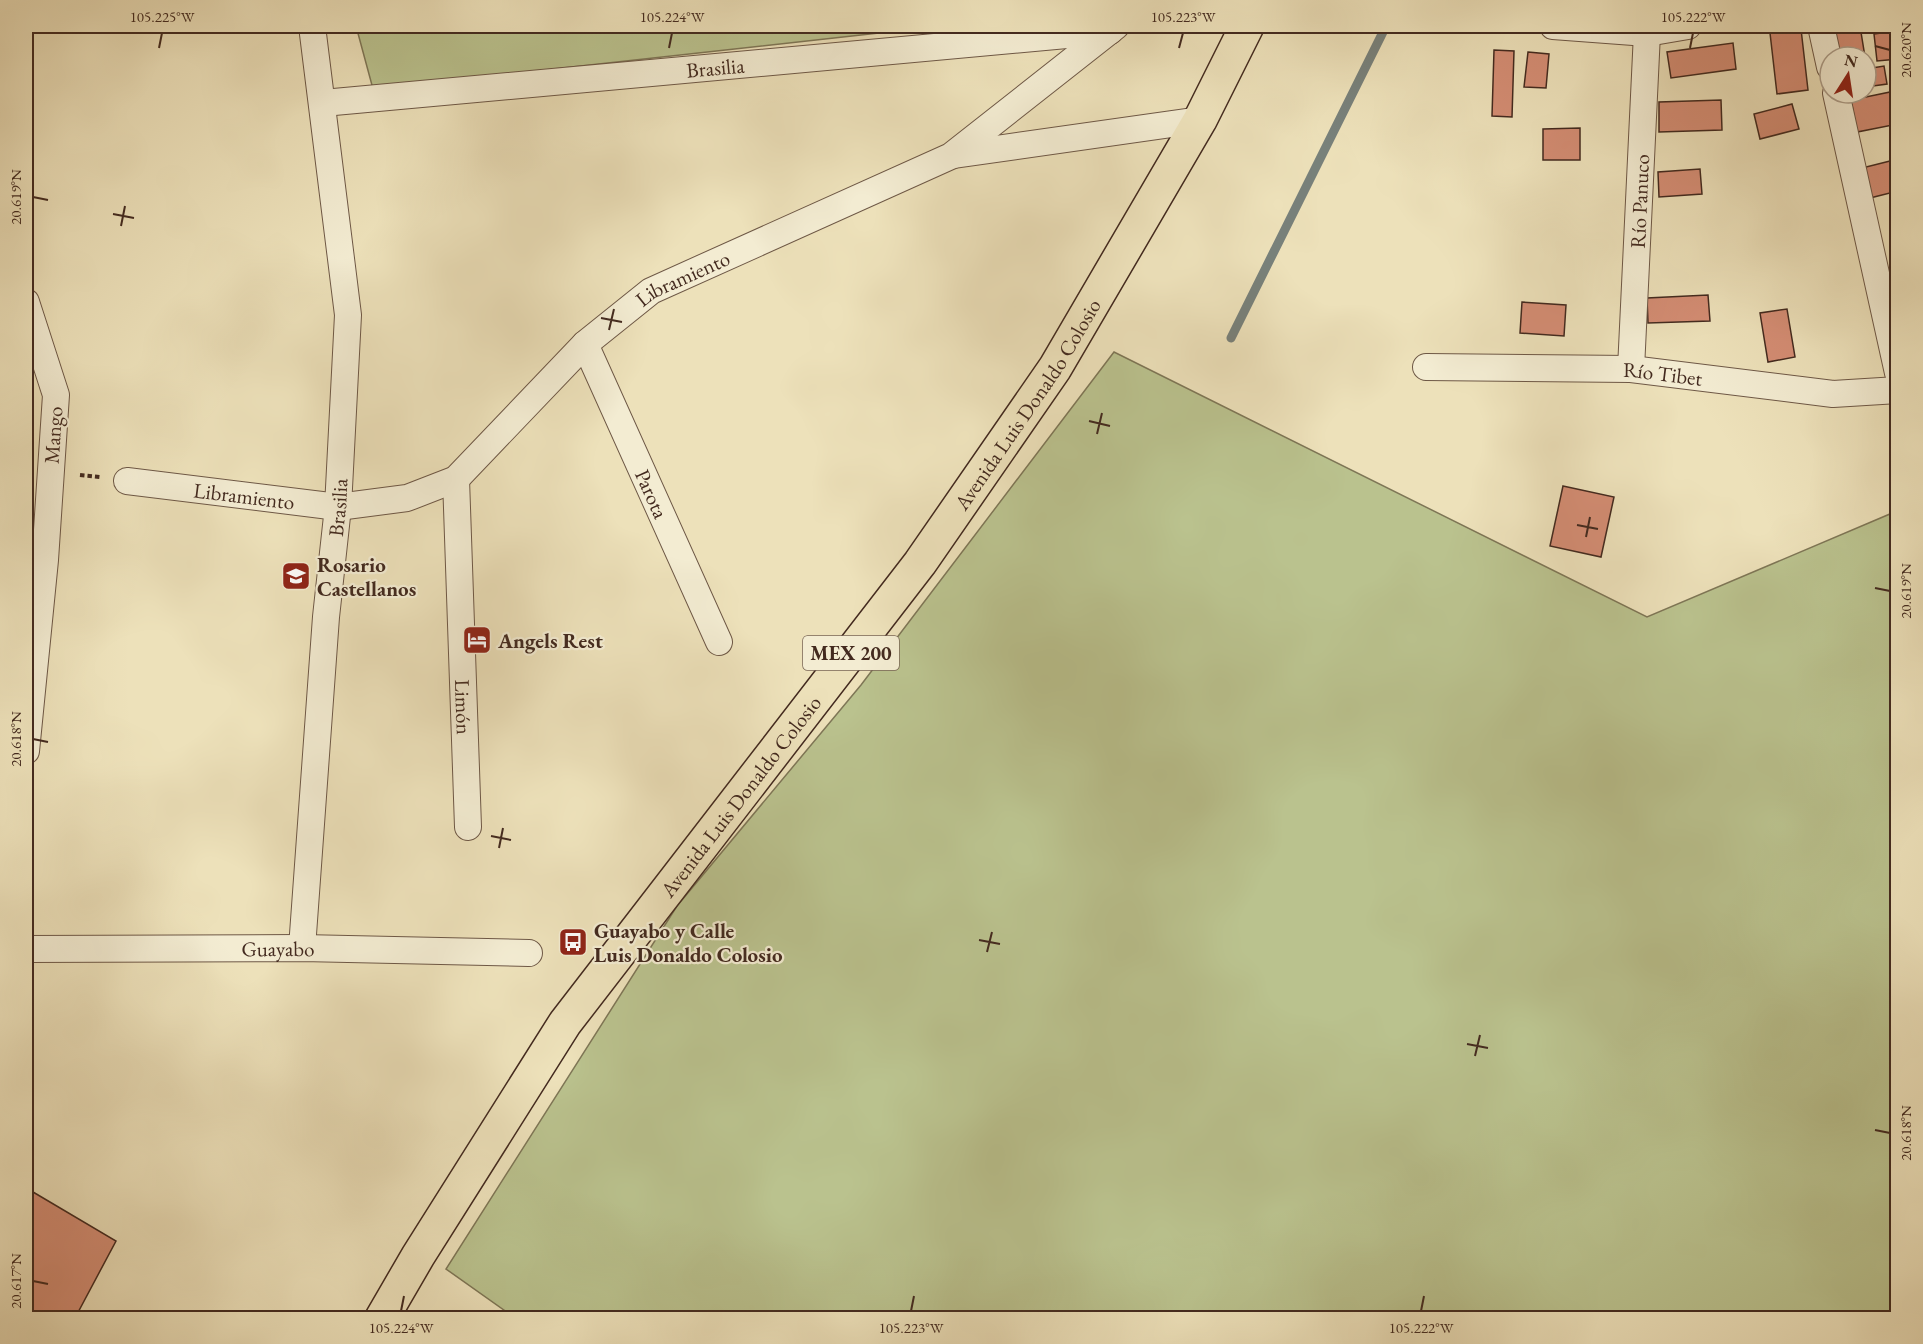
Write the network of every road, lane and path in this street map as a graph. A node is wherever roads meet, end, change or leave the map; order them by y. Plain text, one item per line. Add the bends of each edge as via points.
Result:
1 (312, 26) edge
2 (1247, 26) edge
3 (1553, 26) edge
4 (1688, 26) edge
5 (1821, 26) edge
6 (1113, 28) edge
7 (1647, 33) junction
8 (1825, 45) edge
9 (323, 103) junction
10 (1839, 105) edge
11 (1200, 120) junction
12 (951, 156) junction
13 (26, 303) edge
14 (585, 344) junction
15 (1426, 367) dead end
16 (1630, 369) junction
17 (1898, 373) edge
18 (1898, 390) edge
19 (51, 470) junction
20 (456, 478) junction
21 (127, 481) joint
22 (338, 507) junction
23 (719, 642) dead end
24 (26, 751) edge
25 (468, 827) dead end
26 (302, 948) junction
27 (26, 949) edge
28 (529, 953) dead end
29 (382, 1318) edge

1 - 9 street, Brasilia
2 - 11 main road, Avenida Luis Donaldo Colosio / MEX 200
3 - 7 street
4 - 7 street
5 - 8 street
6 - 9 street, Brasilia
6 - 12 street, Libramiento
7 - 16 street, Río Panuco
9 - 22 street, Brasilia via 348,315
10 - 17 street
11 - 12 street
11 - 29 main road, Avenida Luis Donaldo Colosio / MEX 200 via 1055,368 920,563 565,1023
12 - 14 street, Libramiento via 651,291
13 - 19 street, Mango via 56,395
14 - 20 street, Libramiento
14 - 23 street, Parota
15 - 16 street, Río Tibet
16 - 18 street, Río Tibet via 1833,394
19 - 21 path
19 - 24 street, Mango
20 - 22 street, Libramiento via 407,498
20 - 25 street, Limón
21 - 22 street, Libramiento
22 - 26 street, Brasilia via 326,617
26 - 27 street, Guayabo
26 - 28 street, Guayabo

